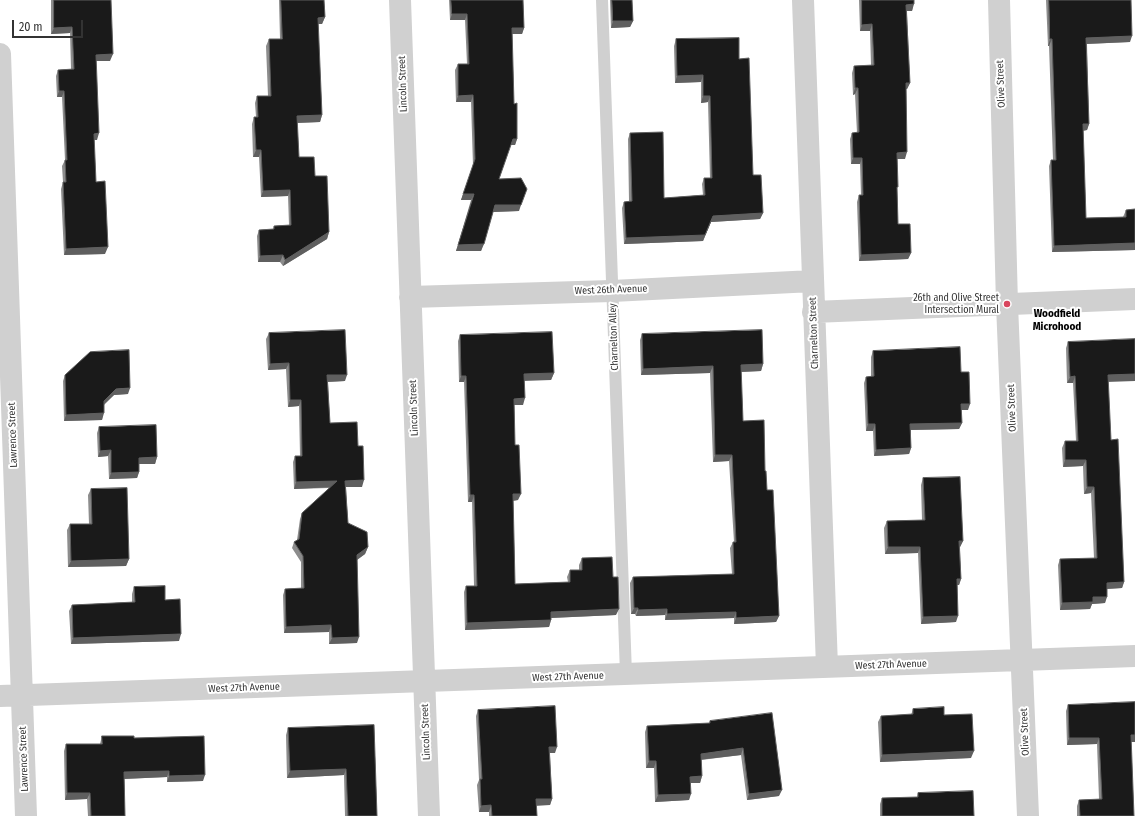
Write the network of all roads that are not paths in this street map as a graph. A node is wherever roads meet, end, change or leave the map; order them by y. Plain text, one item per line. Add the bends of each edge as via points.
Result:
1 (400, 0) edge
2 (602, 0) edge
3 (803, 0) edge
4 (999, 0) edge
5 (0, 54) edge
6 (813, 281) junction
7 (612, 291) junction
8 (410, 297) junction
9 (1135, 299) edge
10 (1008, 304) junction
11 (813, 312) junction
12 (5, 313) edge
13 (1135, 656) edge
14 (1022, 660) junction
15 (827, 667) junction
16 (626, 674) junction
17 (424, 682) junction
18 (11, 696) edge
19 (26, 816) edge
20 (429, 816) edge
21 (1028, 816) edge

1 - 8 street, Lincoln Street
2 - 7 lane, Charnelton Alley
3 - 6 street, Charnelton Street
4 - 10 street, Olive Street
5 - 12 street, Lawrence Street
6 - 7 street, West 26th Avenue
6 - 11 street, Charnelton Street
7 - 8 street, West 26th Avenue
7 - 16 lane, Charnelton Alley
8 - 17 street, Lincoln Street
9 - 10 street
10 - 11 street
10 - 14 street, Olive Street
11 - 15 street, Charnelton Street
12 - 18 street, Lawrence Street
13 - 14 street, West 27th Avenue
14 - 15 street, West 27th Avenue
14 - 21 street, Olive Street
15 - 16 street, West 27th Avenue
16 - 17 street, West 27th Avenue
17 - 18 street, West 27th Avenue
17 - 20 street, Lincoln Street
18 - 19 street, Lawrence Street

